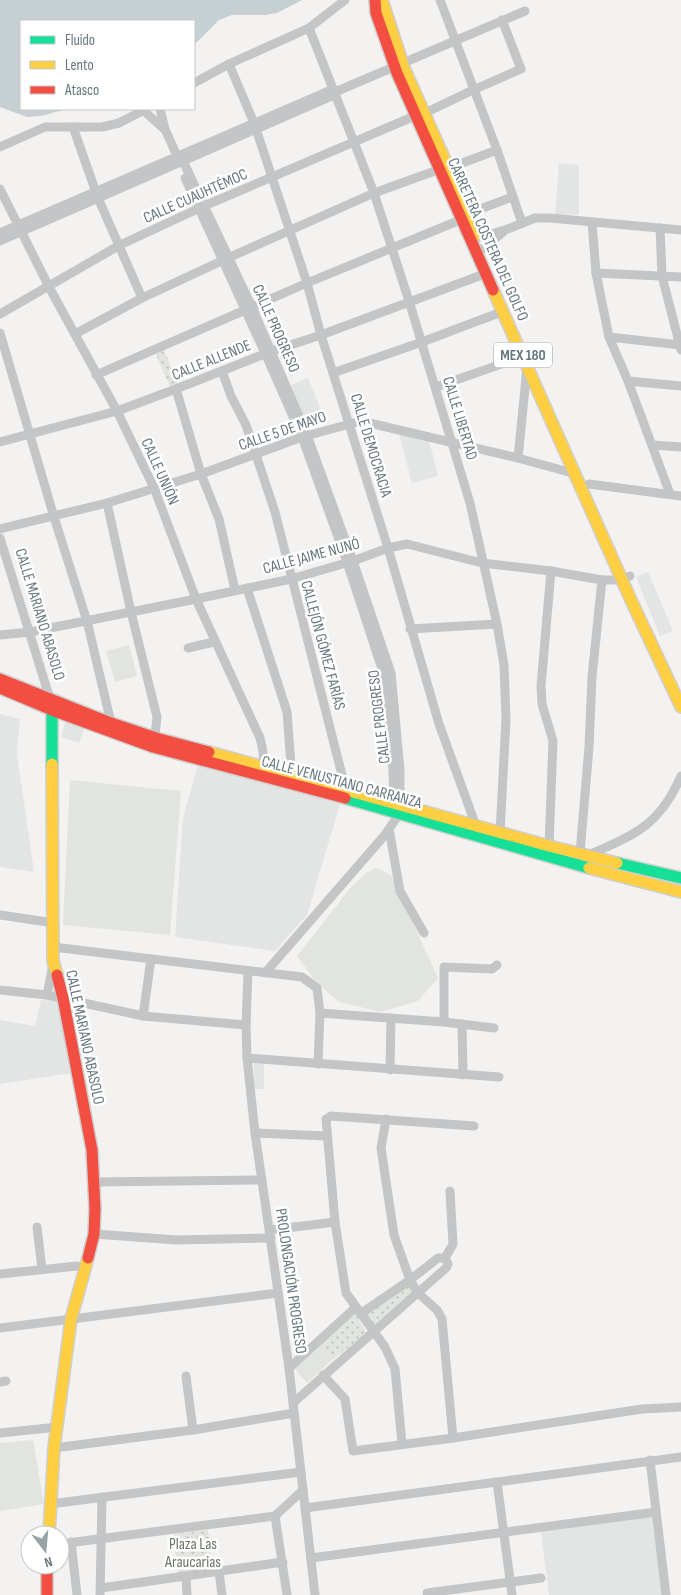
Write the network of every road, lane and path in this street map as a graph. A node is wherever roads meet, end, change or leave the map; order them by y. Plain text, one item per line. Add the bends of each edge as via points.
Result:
1 (345, 0) edge
2 (376, 0) edge
3 (382, 0) edge
4 (440, 0) edge
5 (525, 11) dead end
6 (502, 20) junction
7 (309, 28) junction
8 (455, 40) junction
9 (229, 64) junction
10 (399, 65) junction
11 (195, 82) edge
12 (473, 90) junction
13 (334, 92) junction
14 (144, 110) edge
15 (160, 110) edge
16 (425, 113) junction
17 (410, 118) dead end
18 (255, 126) junction
19 (73, 127) junction
20 (165, 129) junction
21 (354, 141) junction
22 (0, 147) edge
23 (497, 150) junction
24 (180, 160) junction
25 (449, 168) junction
26 (432, 172) dead end
27 (271, 176) junction
28 (0, 189) edge
29 (374, 193) junction
30 (97, 194) junction
31 (455, 194) junction
32 (512, 197) junction
33 (201, 207) junction
34 (469, 216) junction
35 (592, 222) junction
36 (522, 223) junction
37 (20, 228) junction
38 (660, 228) junction
39 (505, 230) junction
40 (681, 230) edge
41 (290, 232) junction
42 (0, 233) edge
43 (476, 238) junction
44 (0, 241) edge
45 (120, 246) junction
46 (392, 248) junction
47 (481, 250) junction
48 (225, 260) junction
49 (487, 273) junction
50 (596, 273) junction
51 (662, 276) junction
52 (681, 277) edge
53 (306, 283) junction
54 (48, 287) junction
55 (142, 298) junction
56 (409, 301) junction
57 (248, 308) junction
58 (504, 311) junction
59 (0, 314) edge
60 (0, 333) edge
61 (75, 334) junction
62 (321, 335) junction
63 (609, 337) junction
64 (422, 342) junction
65 (680, 346) edge
66 (268, 352) junction
67 (525, 360) junction
68 (222, 371) junction
69 (333, 373) junction
70 (96, 375) junction
71 (628, 381) junction
72 (681, 386) edge
73 (436, 388) junction
74 (176, 389) junction
75 (116, 411) junction
76 (350, 424) junction
77 (30, 433) junction
78 (304, 436) junction
79 (0, 442) edge
80 (453, 443) junction
81 (652, 445) junction
82 (681, 447) edge
83 (257, 455) junction
84 (518, 458) junction
85 (201, 474) junction
86 (576, 474) junction
87 (589, 484) junction
88 (154, 488) junction
89 (670, 494) junction
90 (681, 496) edge
91 (107, 503) junction
92 (54, 517) junction
93 (0, 529) edge
94 (0, 538) edge
95 (388, 548) junction
96 (350, 562) junction
97 (482, 562) junction
98 (551, 571) junction
99 (291, 578) junction
100 (626, 578) junction
101 (602, 580) junction
102 (247, 588) junction
103 (235, 590) junction
104 (196, 600) junction
105 (131, 612) junction
106 (87, 620) junction
107 (497, 624) junction
108 (410, 629) junction
109 (30, 632) junction
110 (0, 635) edge
111 (214, 642) junction
112 (188, 648) dead end
113 (0, 680) edge
114 (0, 688) edge
115 (681, 688) edge
116 (51, 704) junction
117 (681, 707) edge
118 (112, 728) junction
119 (154, 742) junction
120 (263, 767) junction
121 (681, 776) edge
122 (337, 787) junction
123 (395, 814) junction
124 (475, 831) junction
125 (500, 833) junction
126 (549, 846) junction
127 (584, 854) junction
128 (681, 878) edge
129 (681, 892) edge
130 (0, 914) edge
131 (54, 923) junction
132 (424, 933) dead end
133 (53, 947) junction
134 (151, 959) junction
135 (53, 961) junction
136 (494, 967) dead end
137 (248, 972) junction
138 (265, 973) junction
139 (0, 990) edge
140 (48, 995) junction
141 (64, 998) junction
142 (320, 1013) junction
143 (143, 1016) junction
144 (391, 1018) junction
145 (444, 1022) junction
146 (462, 1024) junction
147 (246, 1025) junction
148 (494, 1028) dead end
149 (247, 1058) junction
150 (318, 1064) junction
151 (390, 1070) junction
152 (463, 1076) junction
153 (499, 1077) dead end
154 (386, 1119) junction
155 (474, 1126) dead end
156 (255, 1133) junction
157 (326, 1136) junction
158 (262, 1180) junction
159 (94, 1182) junction
160 (450, 1191) dead end
161 (335, 1222) junction
162 (37, 1227) dead end
163 (94, 1234) junction
164 (271, 1234) junction
165 (445, 1258) junction
166 (77, 1266) dead end
167 (42, 1269) junction
168 (0, 1274) edge
169 (410, 1280) junction
170 (278, 1293) junction
171 (418, 1293) junction
172 (358, 1310) junction
173 (71, 1319) junction
174 (0, 1328) edge
175 (373, 1333) junction
176 (288, 1368) junction
177 (323, 1375) junction
178 (186, 1376) dead end
179 (292, 1403) junction
180 (681, 1407) edge
181 (294, 1413) junction
182 (58, 1427) junction
183 (193, 1430) junction
184 (0, 1434) edge
185 (453, 1438) junction
186 (402, 1444) junction
187 (54, 1448) junction
188 (681, 1457) edge
189 (650, 1460) junction
190 (301, 1472) junction
191 (497, 1482) junction
192 (304, 1490) junction
193 (102, 1497) junction
194 (50, 1504) junction
195 (305, 1508) junction
196 (656, 1512) junction
197 (275, 1516) junction
198 (49, 1525) edge
199 (503, 1531) junction
200 (102, 1539) junction
201 (71, 1542) joint
202 (311, 1558) junction
203 (283, 1562) junction
204 (219, 1571) junction
205 (47, 1575) edge
206 (186, 1577) junction
207 (542, 1578) dead end
208 (510, 1582) junction
209 (101, 1592) edge
210 (427, 1593) dead end
211 (47, 1595) edge
212 (77, 1595) edge
213 (187, 1595) edge
214 (222, 1595) edge
215 (288, 1595) edge
216 (315, 1595) edge
217 (512, 1595) edge
218 (666, 1595) edge

1 - 7 street
2 - 10 main road, CARRETERA COSTERA DEL GOLFO / MEX 180 via 376,13
3 - 10 main road, CARRETERA COSTERA DEL GOLFO / MEX 180
4 - 8 street
5 - 6 street
6 - 8 street
6 - 12 street via 521,69
7 - 9 street
7 - 13 street, CALLE LIBERTAD
8 - 10 street
8 - 12 street
9 - 11 street
9 - 18 street, CALLE DEMOCRACIA
10 - 13 street
10 - 16 main road, CARRETERA COSTERA DEL GOLFO / MEX 180
10 - 31 main road, CARRETERA COSTERA DEL GOLFO / MEX 180
12 - 16 street
12 - 23 street
13 - 18 street via 332,96
13 - 21 street, CALLE LIBERTAD
14 - 19 street via 102,128
14 - 20 street
15 - 20 street, CALLE PROGRESO
16 - 25 main road, CARRETERA COSTERA DEL GOLFO / MEX 180
17 - 21 street, CALLE CUAUHTÉMOC
18 - 24 street
18 - 27 street, CALLE DEMOCRACIA
19 - 22 street via 45,127
19 - 30 street
20 - 24 street, CALLE PROGRESO
21 - 27 street, CALLE CUAUHTÉMOC
21 - 29 street, CALLE LIBERTAD
23 - 25 street
23 - 32 street
24 - 30 street
24 - 33 street, CALLE PROGRESO
25 - 31 main road, CARRETERA COSTERA DEL GOLFO / MEX 180
26 - 29 street
27 - 33 street, CALLE CUAUHTÉMOC
27 - 41 street, CALLE DEMOCRACIA
28 - 37 street, CALLE UNIÓN
29 - 41 street
29 - 46 street, CALLE LIBERTAD
30 - 37 street
30 - 45 street
31 - 34 main road, CARRETERA COSTERA DEL GOLFO / MEX 180
32 - 34 street
32 - 36 street
33 - 45 street, CALLE CUAUHTÉMOC
33 - 48 street, CALLE PROGRESO
34 - 43 main road, CARRETERA COSTERA DEL GOLFO / MEX 180
34 - 46 street
35 - 36 street via 535,218
35 - 38 street
35 - 50 street
36 - 39 street
37 - 42 street
37 - 44 street
37 - 54 street, CALLE UNIÓN
38 - 40 street
38 - 51 street
39 - 43 street
39 - 47 street
41 - 48 street
41 - 53 street, CALLE DEMOCRACIA
43 - 47 main road, CARRETERA COSTERA DEL GOLFO / MEX 180
45 - 54 street, CALLE CUAUHTÉMOC
45 - 55 street
46 - 53 street
46 - 56 street, CALLE LIBERTAD
47 - 49 main road, CARRETERA COSTERA DEL GOLFO / MEX 180
47 - 87 main road, CARRETERA COSTERA DEL GOLFO / MEX 180
48 - 55 street
48 - 57 street, CALLE PROGRESO
49 - 56 street, CALLE ALLENDE
49 - 58 main road, CARRETERA COSTERA DEL GOLFO / MEX 180
50 - 51 street
50 - 63 street
51 - 52 street
51 - 65 street
53 - 57 street
53 - 62 street, CALLE DEMOCRACIA
54 - 59 street, CALLE CUAUHTÉMOC
54 - 61 street, CALLE UNIÓN
55 - 61 street
56 - 62 street, CALLE ALLENDE
56 - 64 street, CALLE LIBERTAD
57 - 66 street, CALLE PROGRESO
57 - 70 street
58 - 64 street
58 - 67 main road, CARRETERA COSTERA DEL GOLFO / MEX 180
60 - 77 street
61 - 70 street, CALLE UNIÓN
62 - 66 street, CALLE ALLENDE
62 - 69 street, CALLE DEMOCRACIA
63 - 65 street
63 - 71 street
64 - 69 street
64 - 73 street, CALLE LIBERTAD
66 - 68 street, CALLE ALLENDE
66 - 78 street, CALLE PROGRESO
67 - 73 street
67 - 84 street
67 - 86 main road, CARRETERA COSTERA DEL GOLFO / MEX 180
68 - 74 street, CALLE ALLENDE
68 - 83 street, CALLEJÓN GÓMEZ FARÍAS
69 - 76 street, CALLE DEMOCRACIA
70 - 75 street, CALLE UNIÓN
71 - 72 street
71 - 81 street
73 - 80 street, CALLE LIBERTAD
74 - 75 street, CALLE ALLENDE
74 - 85 street
75 - 77 street, CALLE ALLENDE
75 - 88 street, CALLE UNIÓN
76 - 78 street, CALLE 5 DE MAYO
76 - 80 street, CALLE 5 DE MAYO via 361,421
76 - 95 street, CALLE DEMOCRACIA
77 - 79 street, CALLE ALLENDE
77 - 92 street
78 - 83 street, CALLE 5 DE MAYO
78 - 96 street, CALLE PROGRESO
80 - 84 street, CALLE 5 DE MAYO
80 - 97 street, CALLE LIBERTAD
81 - 82 street
81 - 89 street
83 - 85 street, CALLE 5 DE MAYO
83 - 99 street, CALLEJÓN GÓMEZ FARÍAS
84 - 86 street, CALLE 5 DE MAYO
85 - 88 street, CALLE 5 DE MAYO
85 - 103 street via 219,519
86 - 100 main road, CARRETERA COSTERA DEL GOLFO / MEX 180
87 - 89 street
87 - 100 main road, CARRETERA COSTERA DEL GOLFO / MEX 180
88 - 91 street, CALLE 5 DE MAYO
88 - 104 street, CALLE UNIÓN
89 - 90 street
91 - 92 street, CALLE 5 DE MAYO
91 - 105 street
92 - 93 street, CALLE 5 DE MAYO
92 - 106 street
94 - 109 street, CALLE MARIANO ABASOLO
95 - 96 street, CALLE JAIME NUNÓ
95 - 97 street, CALLE JAIME NUNÓ via 407,544
95 - 108 street, CALLE DEMOCRACIA
96 - 99 street, CALLE JAIME NUNÓ
96 - 123 street, CALLE PROGRESO via 387,674 400,770
97 - 98 street, CALLE JAIME NUNÓ
97 - 107 street, CALLE LIBERTAD
98 - 101 street, CALLE JAIME NUNÓ
98 - 126 street via 541,686 542,704 554,741
99 - 102 street, CALLE JAIME NUNÓ
99 - 122 street, CALLEJÓN GÓMEZ FARÍAS via 342,775
100 - 101 street, CALLE JAIME NUNÓ
100 - 115 main road, CARRETERA COSTERA DEL GOLFO / MEX 180
100 - 117 main road, CARRETERA COSTERA DEL GOLFO / MEX 180
101 - 127 street via 592,678
102 - 103 street, CALLE JAIME NUNÓ
102 - 120 street via 288,712 291,765 272,761
103 - 104 street, CALLE JAIME NUNÓ
104 - 105 street, CALLE JAIME NUNÓ
104 - 111 street, CALLE UNIÓN
105 - 106 street, CALLE JAIME NUNÓ
105 - 119 street via 157,717
106 - 109 street, CALLE JAIME NUNÓ
106 - 118 street
107 - 108 street
107 - 125 street, CALLE LIBERTAD via 504,665 506,719
108 - 124 street, CALLE DEMOCRACIA
109 - 110 street, CALLE JAIME NUNÓ
109 - 116 street, CALLE MARIANO ABASOLO
111 - 112 street
111 - 120 street, CALLE UNIÓN via 260,738
113 - 116 main road, CALLE VENUSTIANO CARRANZA
114 - 116 main road, CALLE VENUSTIANO CARRANZA
116 - 118 main road, CALLE VENUSTIANO CARRANZA
116 - 131 main road, CALLE MARIANO ABASOLO
118 - 119 main road, CALLE VENUSTIANO CARRANZA
119 - 120 main road, CALLE VENUSTIANO CARRANZA
120 - 122 main road, CALLE VENUSTIANO CARRANZA
120 - 123 main road, CALLE VENUSTIANO CARRANZA
121 - 127 street via 660,813 644,828 620,842
122 - 123 main road, CALLE VENUSTIANO CARRANZA
123 - 124 main road, CALLE VENUSTIANO CARRANZA
123 - 132 street, CALLE PROGRESO via 400,891
123 - 138 street
124 - 125 main road, CALLE VENUSTIANO CARRANZA
124 - 129 main road, CALLE VENUSTIANO CARRANZA
125 - 126 main road, CALLE VENUSTIANO CARRANZA
126 - 127 main road, CALLE VENUSTIANO CARRANZA
127 - 128 main road, CALLE VENUSTIANO CARRANZA
130 - 131 street
131 - 133 main road, CALLE MARIANO ABASOLO
133 - 134 street
133 - 135 main road, CALLE MARIANO ABASOLO
134 - 137 street
134 - 143 street
135 - 140 street
135 - 141 main road, CALLE MARIANO ABASOLO
136 - 145 street via 444,967
137 - 138 street
137 - 147 street, PROLONGACIÓN PROGRESO
138 - 142 street via 302,977 317,988
139 - 140 street
140 - 141 street
141 - 143 street
141 - 159 main road, CALLE MARIANO ABASOLO via 92,1150
142 - 144 street
142 - 150 street
143 - 147 street
144 - 145 street
144 - 151 street
145 - 146 street
146 - 148 street
146 - 152 street
147 - 149 street, PROLONGACIÓN PROGRESO
149 - 150 street
149 - 156 street, PROLONGACIÓN PROGRESO
150 - 151 street
151 - 152 street
152 - 153 street
154 - 155 street
154 - 157 street via 327,1117
154 - 169 street via 381,1148 390,1212 394,1235
156 - 157 street
156 - 158 street, PROLONGACIÓN PROGRESO
157 - 161 street
158 - 159 street
158 - 164 street, PROLONGACIÓN PROGRESO
159 - 163 main road, CALLE MARIANO ABASOLO
160 - 165 street via 452,1244
161 - 164 street
161 - 172 street via 346,1293
162 - 167 street
163 - 164 street via 177,1240
163 - 173 main road, CALLE MARIANO ABASOLO
164 - 170 street, PROLONGACIÓN PROGRESO
165 - 169 street via 438,1258
165 - 171 street via 446,1268
166 - 167 street
167 - 168 street
169 - 171 street
169 - 172 street
170 - 173 street
170 - 176 street, PROLONGACIÓN PROGRESO
171 - 175 street
171 - 185 street via 442,1319
172 - 175 street
172 - 176 street
173 - 174 street
173 - 182 main road, CALLE MARIANO ABASOLO
175 - 177 street
175 - 186 street via 395,1369
176 - 179 street, PROLONGACIÓN PROGRESO
177 - 179 street
177 - 186 street via 344,1399 353,1451
178 - 183 street
179 - 181 street, PROLONGACIÓN PROGRESO
180 - 185 street via 642,1408
181 - 183 street
181 - 190 street, PROLONGACIÓN PROGRESO
182 - 184 street
182 - 187 main road, CALLE MARIANO ABASOLO
183 - 187 street
185 - 186 street
187 - 194 main road, CALLE MARIANO ABASOLO
188 - 189 street
189 - 191 street
189 - 196 street
190 - 192 street, PROLONGACIÓN PROGRESO
190 - 193 street
191 - 195 street
191 - 199 street
192 - 195 street, PROLONGACIÓN PROGRESO
192 - 197 street
193 - 194 street
193 - 200 street
194 - 198 main road, CALLE MARIANO ABASOLO
195 - 202 street, PROLONGACIÓN PROGRESO
196 - 199 street
196 - 218 street
197 - 200 street
197 - 203 street
199 - 202 street
199 - 208 street
200 - 201 street
200 - 209 street
201 - 212 street
202 - 216 street, PROLONGACIÓN PROGRESO
203 - 204 street
203 - 215 street
204 - 206 street
204 - 214 street
205 - 211 main road
206 - 209 street
206 - 213 street
207 - 208 street
208 - 210 street
208 - 217 street

